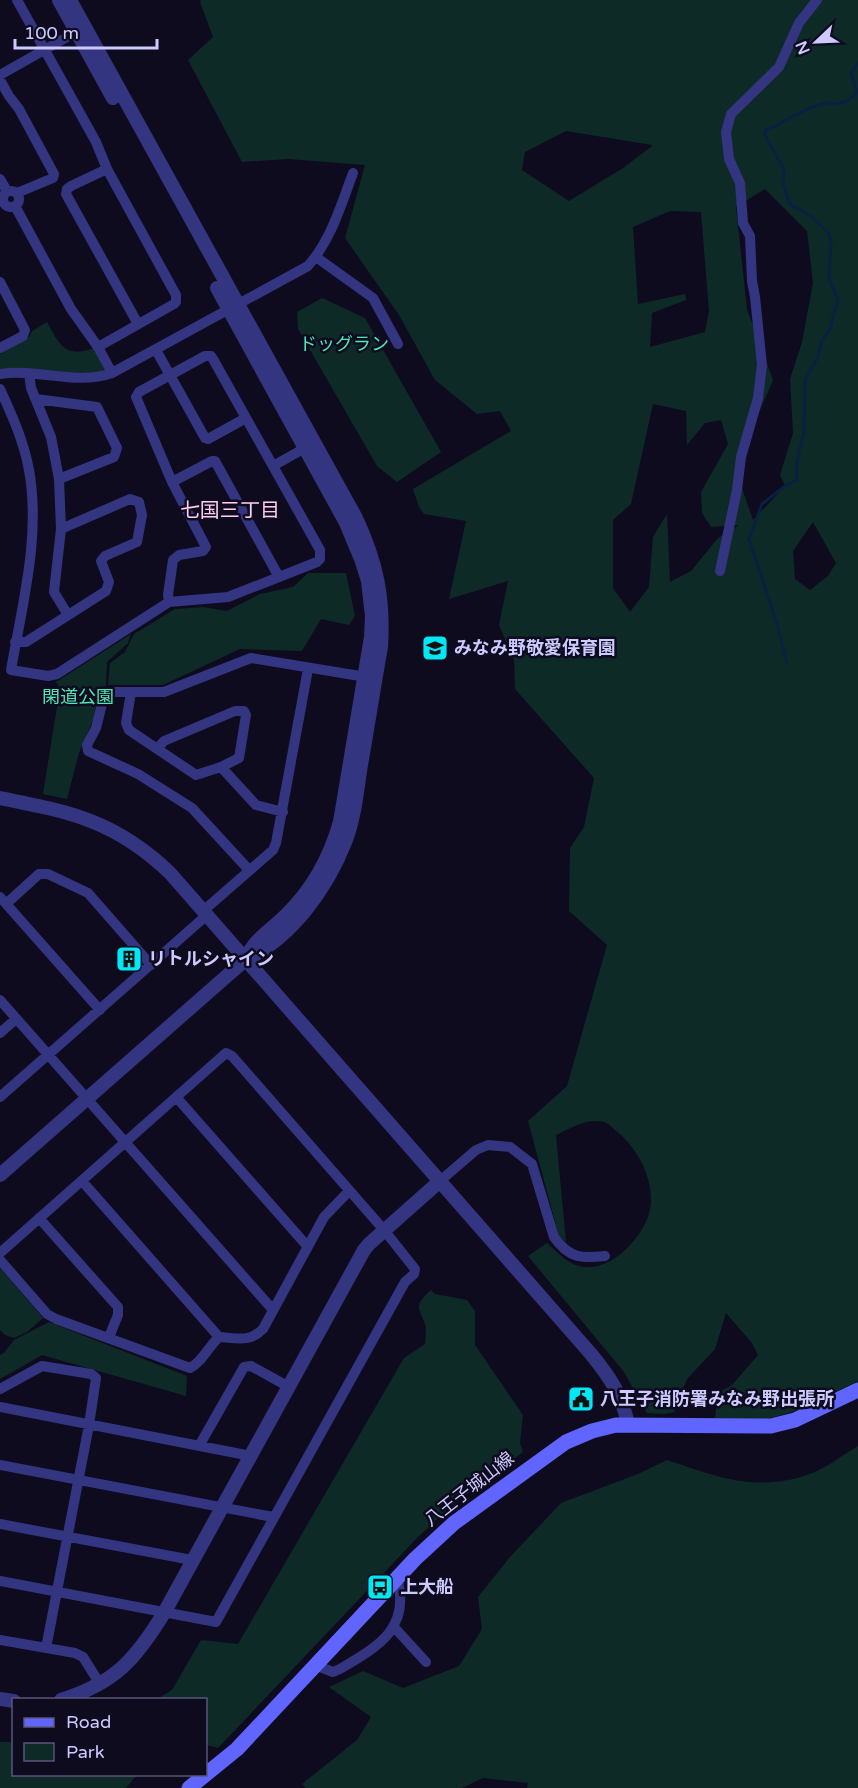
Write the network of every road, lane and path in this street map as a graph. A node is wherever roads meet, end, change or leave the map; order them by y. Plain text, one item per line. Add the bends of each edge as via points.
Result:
1 (17, 0) edge
2 (59, 0) edge
3 (70, 0) edge
4 (817, 0) edge
5 (76, 32) junction
6 (45, 51) junction
7 (0, 75) edge
8 (0, 80) edge
9 (107, 169) junction
10 (354, 173) dead end
11 (0, 179) edge
12 (12, 193) junction
13 (7, 207) edge
14 (316, 257) junction
15 (0, 282) edge
16 (233, 308) junction
17 (138, 324) junction
18 (398, 344) dead end
19 (98, 346) junction
20 (0, 348) edge
21 (156, 350) junction
22 (112, 373) junction
23 (0, 374) edge
24 (29, 374) junction
25 (170, 375) junction
26 (0, 388) edge
27 (36, 399) junction
28 (246, 418) junction
29 (304, 448) junction
30 (273, 466) junction
31 (59, 479) junction
32 (172, 482) junction
33 (61, 529) junction
34 (720, 571) dead end
35 (279, 577) junction
36 (169, 602) junction
37 (68, 615) junction
38 (15, 642) junction
39 (308, 669) junction
40 (370, 678) junction
41 (132, 692) junction
42 (157, 749) junction
43 (221, 767) junction
44 (0, 798) edge
45 (283, 812) junction
46 (249, 870) junction
47 (3, 900) edge
48 (205, 913) junction
49 (245, 960) junction
50 (151, 965) junction
51 (0, 1000) edge
52 (100, 1010) junction
53 (16, 1019) junction
54 (0, 1033) edge
55 (48, 1055) junction
56 (0, 1097) edge
57 (177, 1098) junction
58 (86, 1099) junction
59 (125, 1143) junction
60 (0, 1175) edge
61 (82, 1181) junction
62 (440, 1181) junction
63 (349, 1191) junction
64 (39, 1218) junction
65 (384, 1230) junction
66 (308, 1247) junction
67 (0, 1253) edge
68 (605, 1256) dead end
69 (0, 1260) edge
70 (273, 1310) junction
71 (109, 1337) junction
72 (219, 1337) junction
73 (290, 1387) junction
74 (0, 1389) edge
75 (858, 1390) edge
76 (0, 1407) edge
77 (89, 1425) junction
78 (628, 1425) junction
79 (198, 1446) junction
80 (251, 1456) junction
81 (0, 1465) edge
82 (78, 1481) junction
83 (222, 1508) junction
84 (273, 1517) junction
85 (0, 1524) edge
86 (68, 1536) junction
87 (192, 1560) junction
88 (397, 1578) junction
89 (0, 1581) edge
90 (57, 1592) junction
91 (164, 1613) junction
92 (394, 1627) junction
93 (0, 1640) edge
94 (46, 1648) junction
95 (426, 1662) dead end
96 (315, 1665) junction
97 (100, 1684) junction
98 (66, 1698) edge
99 (207, 1773) edge
100 (204, 1776) edge
101 (189, 1788) edge

1 - 6 street
2 - 5 street
3 - 16 street
4 - 34 street via 800,22 779,67 731,114 726,132 729,159 740,183 743,223 750,236 762,365
5 - 6 street
5 - 16 street
6 - 7 street
6 - 9 street
8 - 12 street via 54,174
9 - 17 street via 176,295 174,304
9 - 17 street via 71,186 66,194
10 - 14 street
11 - 12 street
12 - 13 street via 3,197
13 - 19 street
14 - 16 street via 308,266
14 - 18 street via 374,298
15 - 20 street via 25,330 23,336
16 - 21 street
16 - 29 street
16 - 40 street via 367,543 378,577 382,616 381,647
17 - 19 street
19 - 22 street
21 - 22 street
21 - 25 street
22 - 24 street via 94,378
23 - 24 street
24 - 27 street
25 - 28 street via 211,356
25 - 28 street via 205,438
25 - 32 street via 139,392 136,399
26 - 38 street via 23,448 32,495 30,555
27 - 31 street via 51,437
27 - 31 street via 97,407 117,448 114,457
28 - 30 street
29 - 30 street
29 - 40 street via 346,523 365,570 372,616
30 - 35 street via 321,555 317,562
31 - 33 street
32 - 35 street via 215,461
32 - 36 street via 206,547 173,560
33 - 37 street via 54,592
33 - 37 street via 130,498 139,502 141,508 137,542 101,561 108,588
35 - 36 street via 228,597
36 - 38 street via 52,676 10,670
37 - 38 street via 26,642
39 - 40 street
39 - 41 street via 251,658 168,691
39 - 45 street
40 - 49 street via 336,837 311,887 253,944
41 - 42 street via 128,728
41 - 46 street via 105,692 87,749 138,774 192,808
42 - 43 street via 196,775
42 - 43 street via 164,741 240,710 246,715 241,755
43 - 45 street via 256,806
44 - 48 street via 66,811 112,829 156,860
45 - 46 street via 273,850
46 - 48 street
47 - 50 street via 39,874 48,874 88,893
47 - 52 street
48 - 49 street
48 - 50 street
49 - 58 street
49 - 62 street
50 - 52 street
51 - 53 street
52 - 55 street
53 - 54 street
53 - 55 street
55 - 56 street
55 - 58 street
57 - 59 street
57 - 63 street via 229,1054
57 - 66 street
58 - 59 street
58 - 60 street
59 - 61 street
59 - 70 street
61 - 64 street
61 - 72 street
62 - 65 street
62 - 68 street via 476,1150 488,1145 510,1147 532,1164 560,1246 590,1259
62 - 78 street via 600,1364 615,1385
63 - 65 street
63 - 66 street via 324,1217
64 - 67 street
64 - 71 street via 118,1307
65 - 73 street via 364,1250
65 - 84 street via 415,1272 405,1282
66 - 70 street
69 - 71 street via 47,1314
70 - 72 street via 256,1336
71 - 72 street via 190,1368
73 - 79 street via 251,1366 244,1367
73 - 80 street
74 - 77 street via 42,1366 91,1374 96,1382
75 - 78 main road, 八王子城山線 via 795,1420 771,1425
76 - 77 street
77 - 79 street
77 - 82 street
78 - 88 main road, 八王子城山線 via 592,1431 551,1451 454,1523
79 - 80 street
80 - 83 street
81 - 82 street
82 - 83 street
82 - 86 street
83 - 84 street
83 - 87 street
84 - 91 street via 216,1622
85 - 86 street
86 - 87 street
86 - 90 street
87 - 91 street
88 - 92 street via 402,1596
88 - 96 main road, 八王子城山線
89 - 90 street
90 - 91 street
90 - 94 street
91 - 97 street via 133,1658
92 - 95 street
92 - 96 street via 340,1669 333,1672
93 - 94 street
94 - 97 street via 83,1657
96 - 99 main road, 八王子城山線 via 237,1749
97 - 98 street
100 - 101 main road, 八王子城山線

